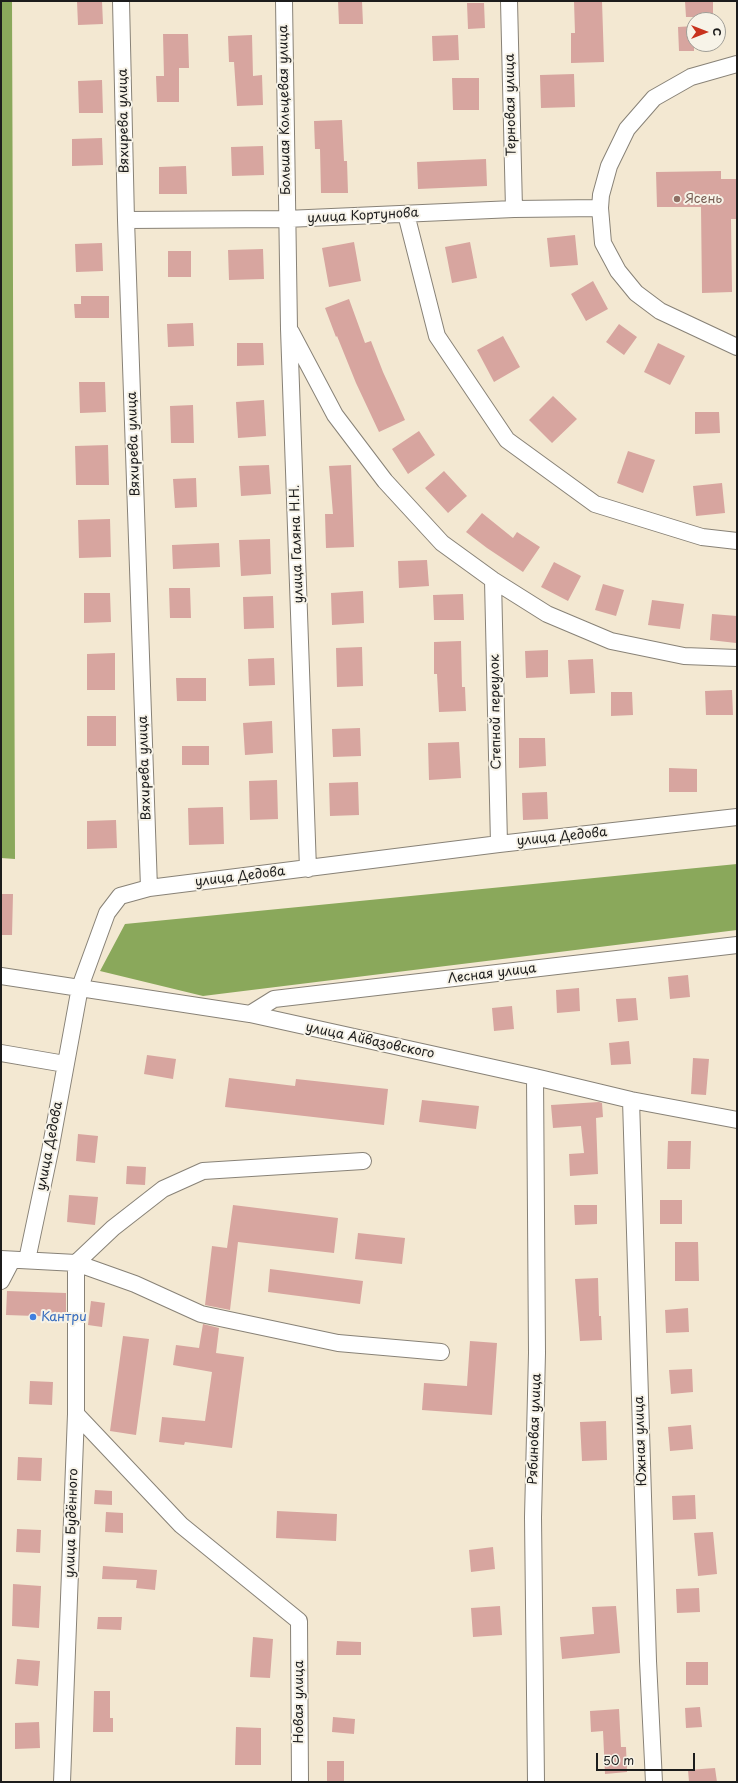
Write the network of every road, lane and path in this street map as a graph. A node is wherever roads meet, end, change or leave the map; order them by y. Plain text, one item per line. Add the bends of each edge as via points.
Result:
1 (121, 1) edge
2 (284, 1) edge
3 (509, 1) edge
4 (737, 64) edge
5 (600, 208) junction
6 (514, 209) junction
7 (406, 214) junction
8 (126, 220) junction
9 (286, 220) junction
10 (289, 329) junction
11 (737, 347) edge
12 (737, 541) edge
13 (494, 580) junction
14 (737, 658) edge
15 (737, 817) edge
16 (499, 844) junction
17 (308, 869) junction
18 (149, 888) junction
19 (737, 945) edge
20 (1, 976) edge
21 (80, 987) junction
22 (250, 1014) junction
23 (1, 1053) edge
24 (65, 1064) junction
25 (535, 1077) junction
26 (630, 1100) junction
27 (737, 1120) edge
28 (363, 1160) dead end
29 (13, 1260) edge
30 (76, 1263) junction
31 (1, 1281) edge
32 (441, 1352) dead end
33 (76, 1414) junction
34 (62, 1782) edge
35 (300, 1782) edge
36 (536, 1782) edge
37 (654, 1782) edge

1 - 8 street, Вяхирева улица
2 - 9 street, Большая Кольцевая улица
3 - 6 street, Терновая улица
4 - 5 street via 691,77 654,98 627,129 609,166
5 - 6 street, улица Кортунова
5 - 11 street via 603,243 618,271 636,293 660,311
6 - 7 street, улица Кортунова
7 - 9 street, улица Кортунова
7 - 12 street via 437,336 507,440 595,504 702,538
8 - 9 street, улица Кортунова
8 - 18 street, Вяхирева улица
9 - 10 street, улица Галяна Н.Н.
10 - 13 street via 335,416 385,481 442,542
10 - 17 street, улица Галяна Н.Н.
13 - 14 street via 547,614 610,641 684,656
13 - 16 street, Степной переулок
15 - 16 street, улица Дедова
16 - 17 street, улица Дедова
17 - 18 street, улица Дедова
18 - 21 street, улица Дедова via 120,896 107,913
19 - 22 street, Лесная улица via 274,999
20 - 21 street, улица Айвазовского
21 - 22 street, улица Айвазовского
21 - 24 street, улица Дедова
22 - 25 street, улица Айвазовского
23 - 24 street
24 - 29 street, улица Дедова via 50,1151
25 - 26 street, улица Айвазовского
25 - 36 street, Рябиновая улица via 537,1353 533,1517
26 - 27 street, улица Айвазовского
26 - 37 street, Южная улица
28 - 30 street via 203,1171 163,1189 113,1228
29 - 30 street
29 - 31 street, улица Дедова
30 - 32 street via 135,1284 201,1314 338,1343
30 - 33 street, улица Будённого
33 - 34 street, улица Будённого
33 - 35 street, Новая улица via 181,1525 299,1621

